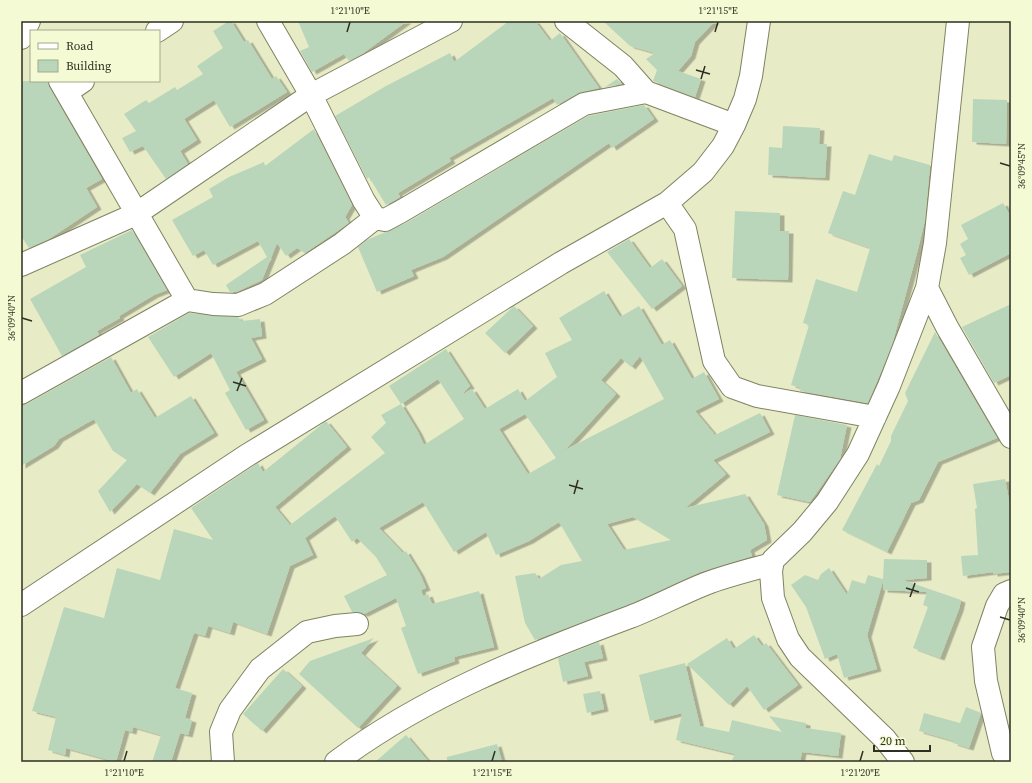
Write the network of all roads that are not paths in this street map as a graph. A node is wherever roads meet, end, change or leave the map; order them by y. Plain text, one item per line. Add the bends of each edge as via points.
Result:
1 (172, 21) edge
2 (268, 21) edge
3 (451, 21) edge
4 (566, 21) edge
5 (759, 21) edge
6 (958, 21) edge
7 (159, 30) edge
8 (70, 85) edge
9 (646, 92) junction
10 (311, 95) junction
11 (734, 125) junction
12 (667, 203) junction
13 (136, 214) junction
14 (374, 218) junction
15 (21, 265) edge
16 (927, 288) junction
17 (187, 300) junction
18 (21, 393) edge
19 (875, 417) junction
20 (1011, 437) edge
21 (772, 564) junction
22 (1011, 591) edge
23 (21, 605) edge
24 (357, 624) dead end
25 (223, 762) edge
26 (336, 762) edge
27 (903, 762) edge
28 (1008, 762) edge

1 - 7 street
2 - 10 street
3 - 10 street
4 - 9 street via 623,66
5 - 11 street via 751,76
6 - 16 street via 935,243
8 - 13 street
9 - 11 street
9 - 14 street via 584,104 400,212 384,220
10 - 13 street
10 - 14 street
11 - 12 street via 723,146 703,172
12 - 19 street via 685,229 714,361 732,387 757,396
12 - 23 street via 561,263 246,456
13 - 15 street
13 - 17 street
14 - 17 street via 342,244 265,294 238,305
16 - 19 street
16 - 20 street
17 - 18 street
19 - 21 street via 858,454 827,502
21 - 26 street via 707,583 633,616 545,649 433,701
21 - 27 street via 773,598 788,639 804,661 885,739
22 - 28 street via 1004,594 997,606 983,647 986,681 1003,753
24 - 25 street via 307,632 260,669 230,710 221,732

